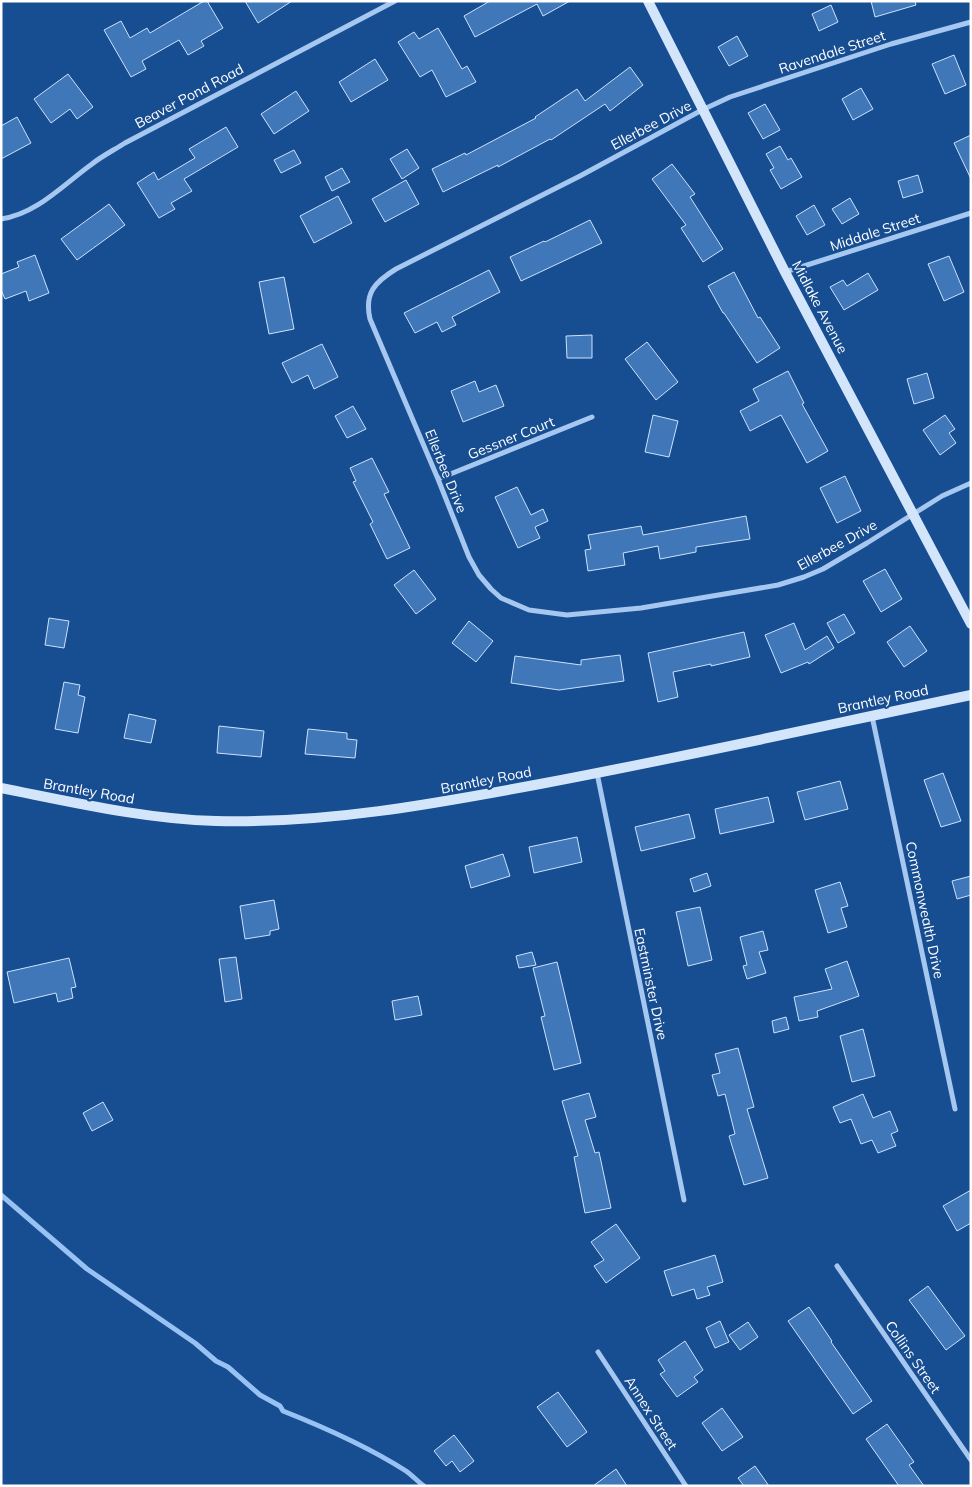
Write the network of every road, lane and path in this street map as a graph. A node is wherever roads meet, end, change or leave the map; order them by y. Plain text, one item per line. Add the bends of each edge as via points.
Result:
1 (394, 1) edge
2 (648, 1) edge
3 (971, 22) edge
4 (702, 110) junction
5 (971, 213) edge
6 (1, 219) edge
7 (785, 272) junction
8 (592, 417) dead end
9 (438, 479) junction
10 (971, 483) edge
11 (913, 514) junction
12 (971, 624) edge
13 (971, 694) edge
14 (872, 715) junction
15 (597, 773) junction
16 (1, 788) edge
17 (955, 1109) dead end
18 (684, 1200) dead end
19 (837, 1266) dead end
20 (598, 1352) dead end
21 (971, 1460) edge
22 (686, 1486) edge

1 - 6 street, Beaver Pond Road via 125,143 32,209
2 - 4 street, Midlake Avenue
3 - 4 street, Ravendale Street via 749,90
4 - 7 street, Midlake Avenue
4 - 9 street, Ellerbee Drive via 396,269 382,277 370,293 367,305 370,319
5 - 7 street, Middale Street
7 - 11 street, Midlake Avenue
8 - 9 street, Gessner Court
9 - 11 street, Ellerbee Drive via 469,558 491,589 501,598 529,610 567,615 641,608 804,578
10 - 11 street, Ellerbee Drive
11 - 12 street, Midlake Avenue
13 - 14 street, Brantley Road
14 - 15 street, Brantley Road
14 - 17 street, Commonwealth Drive
15 - 16 street, Brantley Road via 420,806 302,820 174,819
15 - 18 street, Eastminster Drive
19 - 21 street, Collins Street
20 - 22 street, Annex Street

